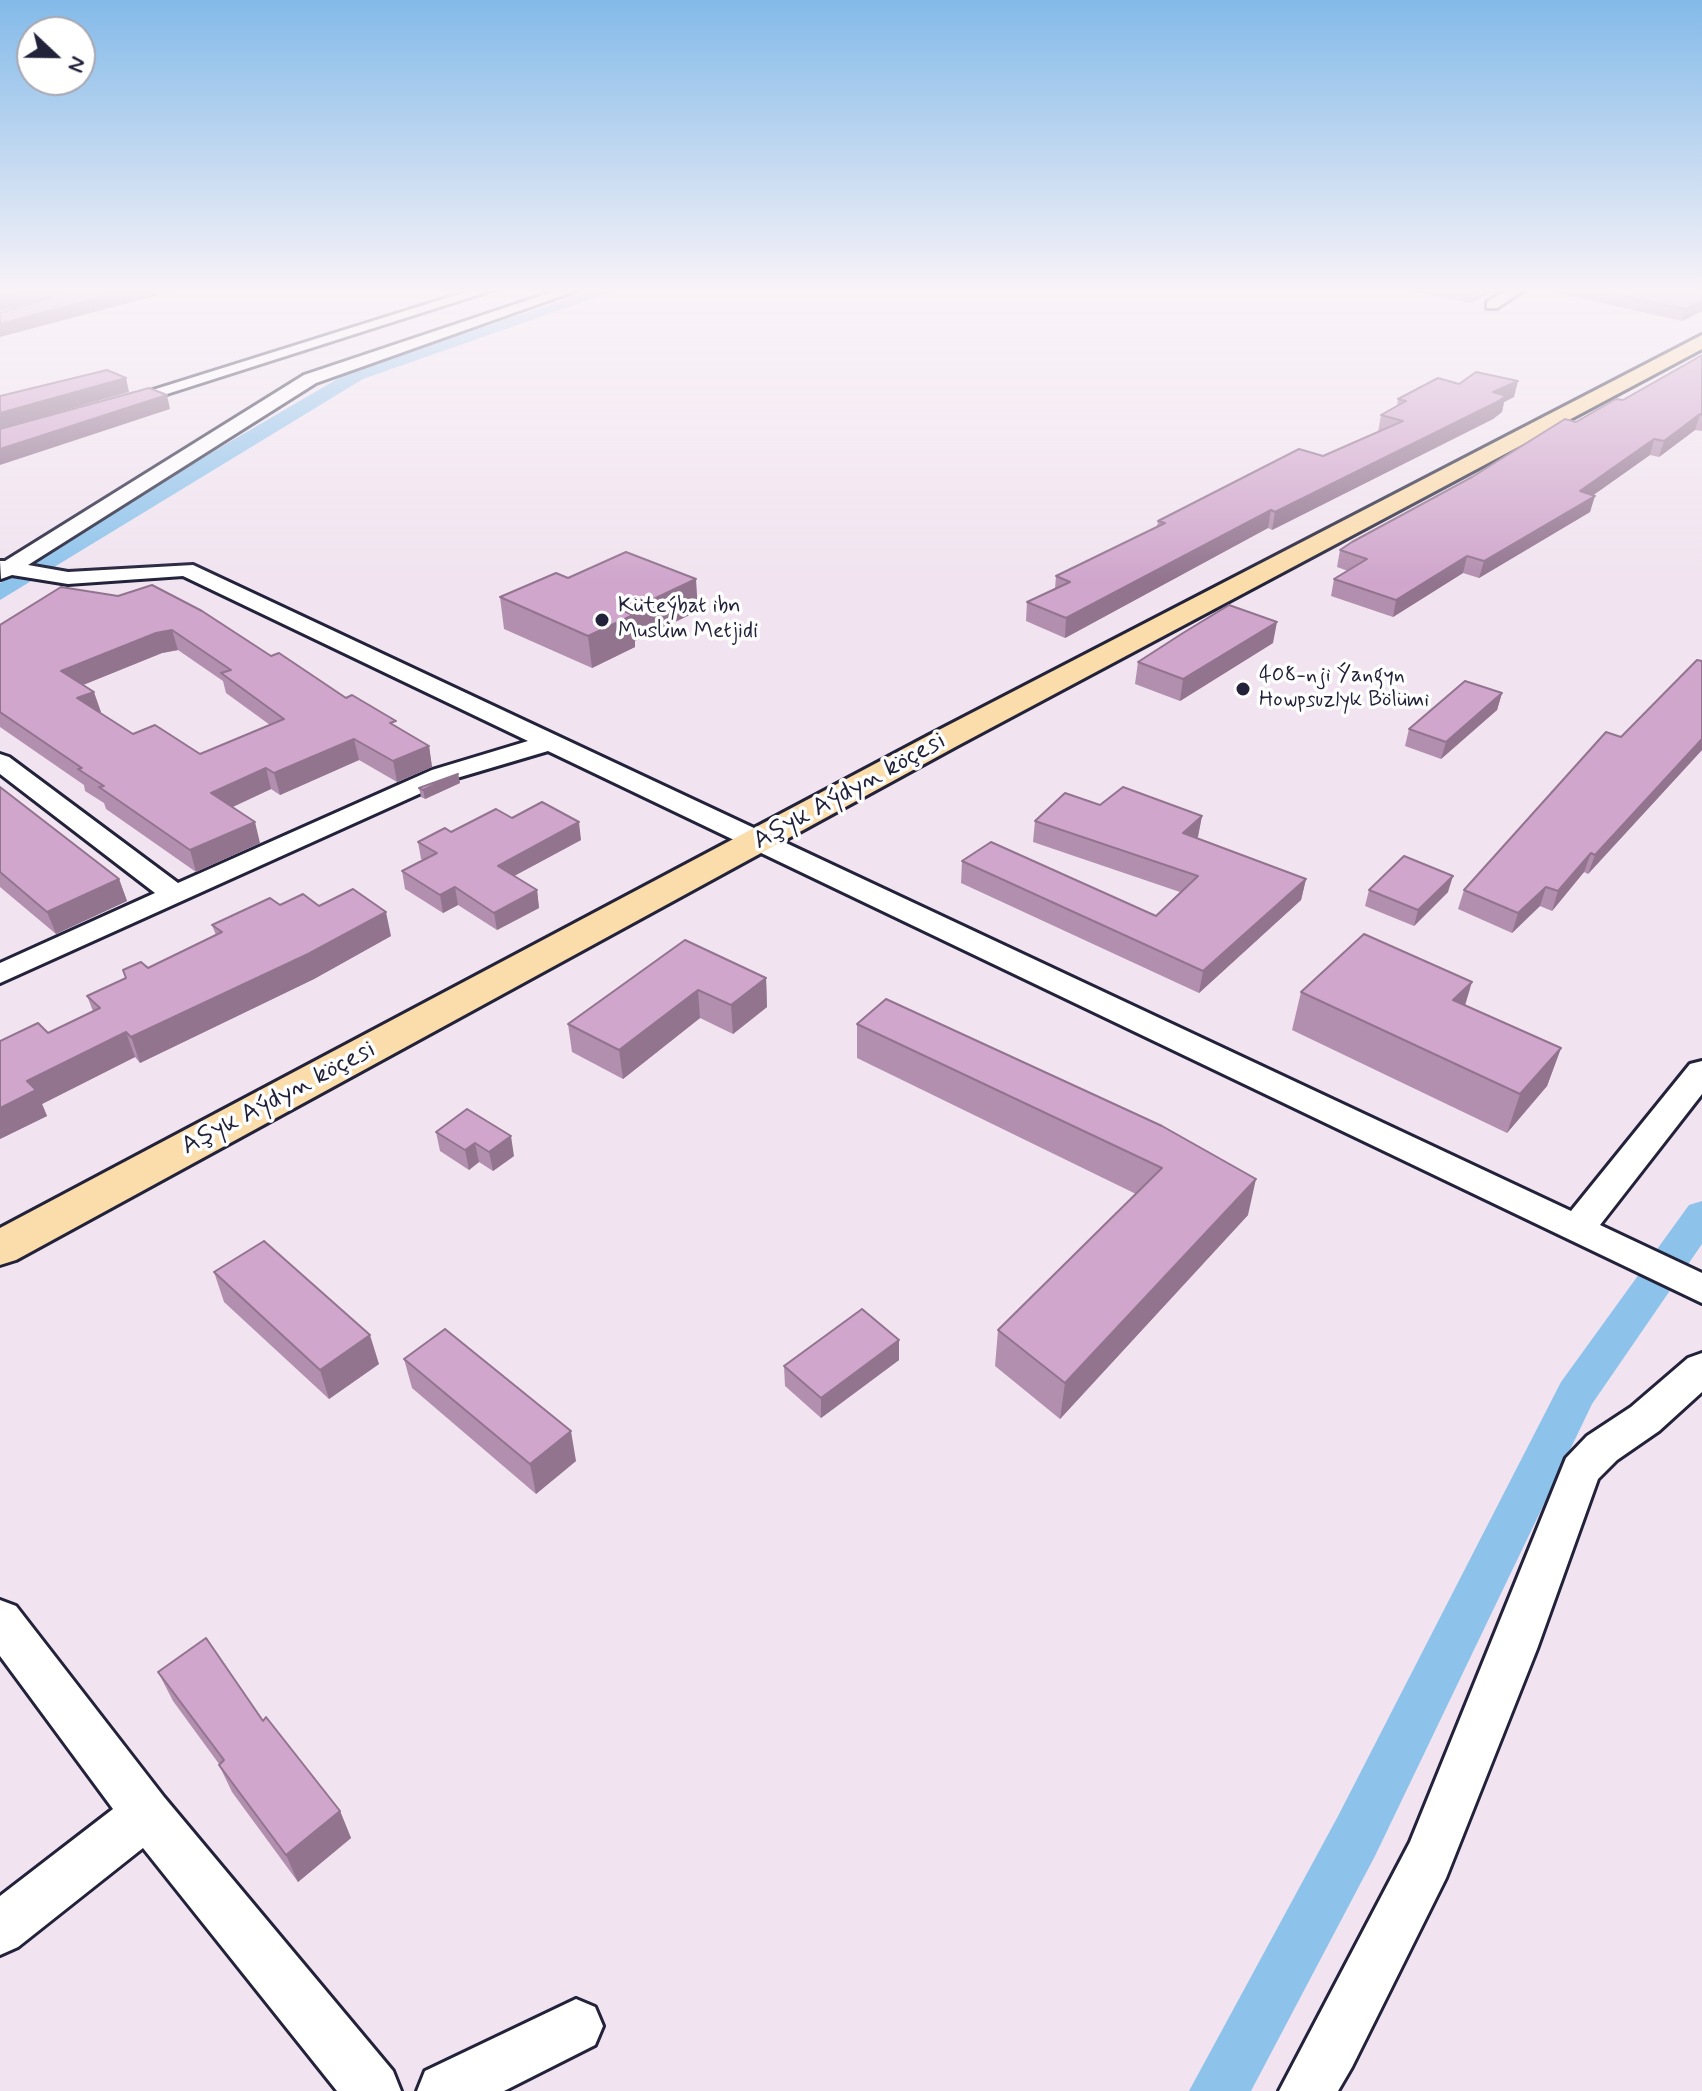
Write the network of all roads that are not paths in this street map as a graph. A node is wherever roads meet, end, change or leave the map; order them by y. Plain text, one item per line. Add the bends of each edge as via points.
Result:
1 (172, 387) edge
2 (298, 387) edge
3 (1616, 387) edge
4 (96, 410) edge
5 (3, 570) edge
6 (549, 743) junction
7 (0, 762) edge
8 (760, 841) junction
9 (175, 895) junction
10 (0, 974) edge
11 (1702, 1072) edge
12 (1586, 1231) junction
13 (0, 1248) edge
14 (1702, 1289) edge
15 (1702, 1369) edge
16 (0, 1620) edge
17 (147, 1814) junction
18 (0, 1929) edge
19 (576, 2026) dead end
20 (373, 2091) edge
21 (445, 2091) edge
22 (1307, 2091) edge

1 - 4 street
2 - 5 street
3 - 8 main road, Aşyk Aýdyn köçesi
5 - 6 street via 68,578 186,569
6 - 8 street
6 - 9 street via 441,775
7 - 9 street
8 - 12 street
8 - 13 main road, Aşyk Aýdyn köçesi
9 - 10 street
11 - 12 street
12 - 14 street
15 - 22 street via 1581,1470 1428,1860
16 - 17 street
17 - 18 street
17 - 20 street
19 - 21 street

